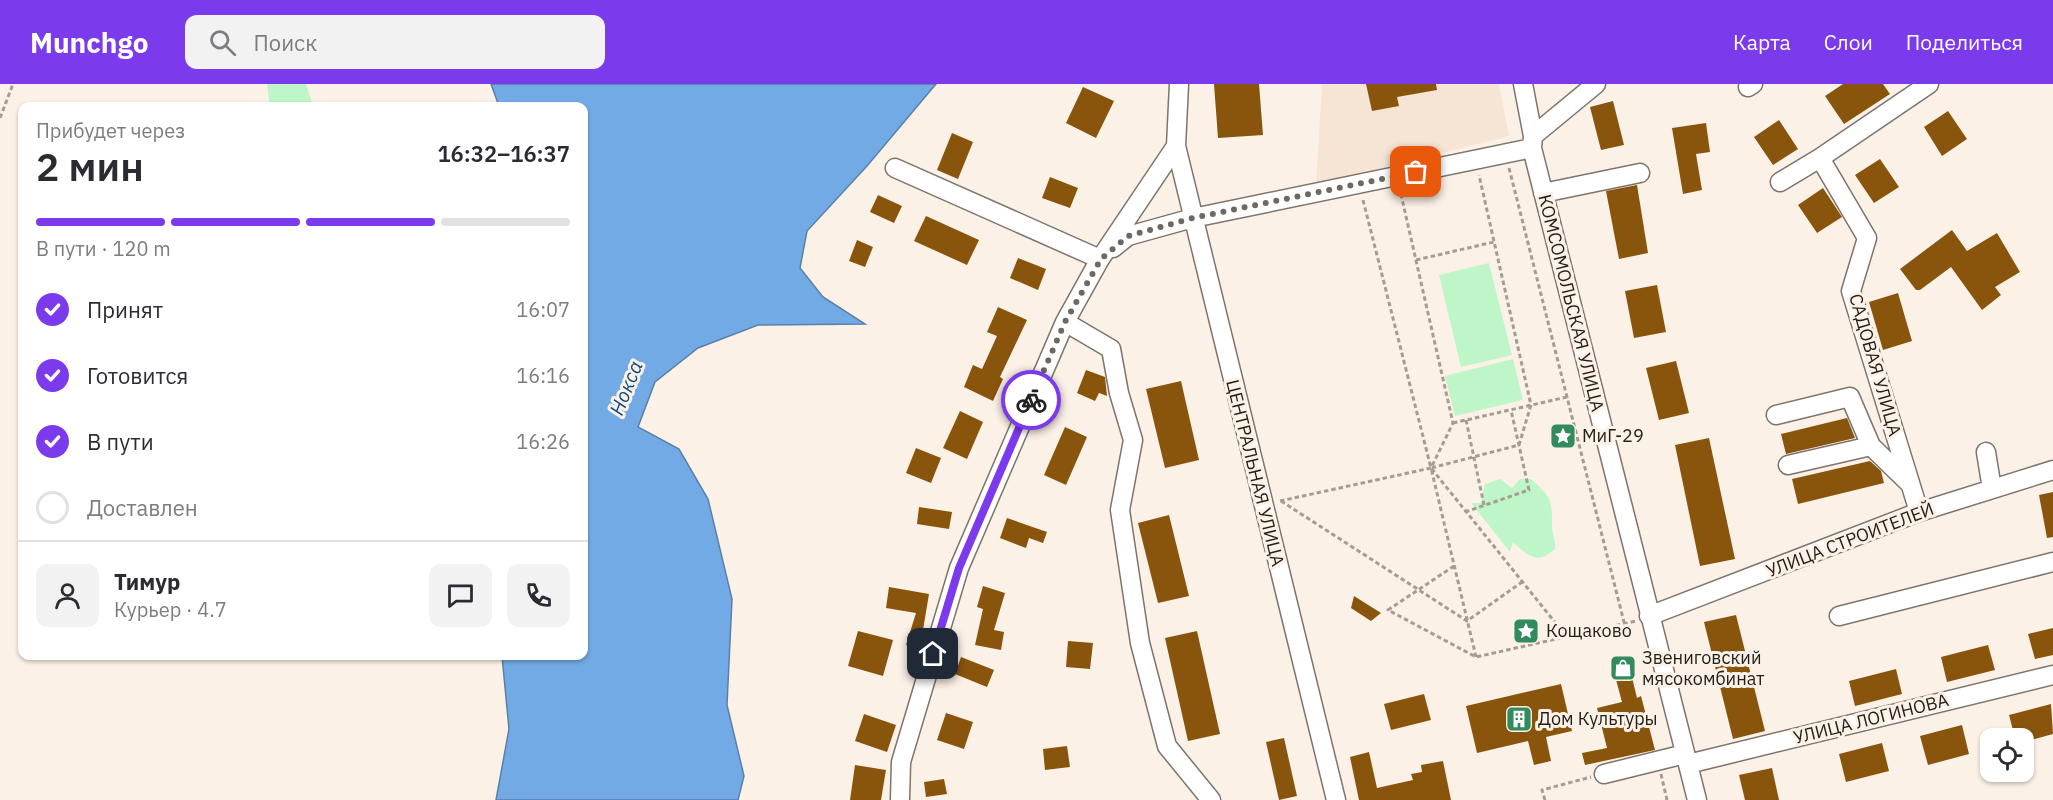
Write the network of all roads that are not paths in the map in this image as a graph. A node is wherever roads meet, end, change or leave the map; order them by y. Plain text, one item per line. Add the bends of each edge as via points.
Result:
1 (1179, 84) edge
2 (1523, 84) edge
3 (1596, 84) edge
4 (1929, 84) edge
5 (1532, 142) junction
6 (1176, 146) junction
7 (1820, 159) junction
8 (895, 168) dead end
9 (1640, 173) dead end
10 (1780, 182) dead end
11 (1543, 193) junction
12 (1193, 218) junction
13 (1101, 259) junction
14 (1065, 322) junction
15 (1776, 415) dead end
16 (1871, 446) junction
17 (1986, 452) dead end
18 (1788, 465) dead end
19 (2053, 470) edge
20 (1911, 485) junction
21 (1992, 489) junction
22 (1920, 512) junction
23 (2053, 562) edge
24 (1649, 616) junction
25 (1839, 616) dead end
26 (2053, 675) edge
27 (1687, 759) junction
28 (1604, 774) road end
29 (900, 800) edge
30 (1211, 800) edge
31 (1336, 800) edge
32 (1697, 800) edge

1 - 6 street
2 - 5 street, КОМСОМОЛЬСКАЯ УЛИЦА
3 - 5 street
4 - 7 street
5 - 11 street, КОМСОМОЛЬСКАЯ УЛИЦА
5 - 12 street via 1505,153
6 - 12 street, ЦЕНТРАЛЬНАЯ УЛИЦА
6 - 13 street
7 - 10 street
7 - 20 street, САДОВАЯ УЛИЦА via 1867,238 1851,291
8 - 13 street
9 - 11 street
11 - 24 street, КОМСОМОЛЬСКАЯ УЛИЦА
12 - 13 street via 1128,236
12 - 31 street, ЦЕНТРАЛЬНАЯ УЛИЦА via 1272,503
13 - 14 street
14 - 29 street via 959,568 901,762
14 - 30 street via 1111,349 1133,440 1120,510 1140,643 1167,746
15 - 16 street via 1851,397
16 - 18 street
16 - 20 street
17 - 21 street
19 - 21 street, УЛИЦА СТРОИТЕЛЕЙ
20 - 22 street, САДОВАЯ УЛИЦА
21 - 22 street, УЛИЦА СТРОИТЕЛЕЙ
22 - 24 street, УЛИЦА СТРОИТЕЛЕЙ
23 - 25 street
24 - 27 street, КОМСОМОЛЬСКАЯ УЛИЦА
26 - 27 street, УЛИЦА ЛОГИНОВА
27 - 28 street, УЛИЦА ЛОГИНОВА via 1658,761
27 - 32 street, КОМСОМОЛЬСКАЯ УЛИЦА

